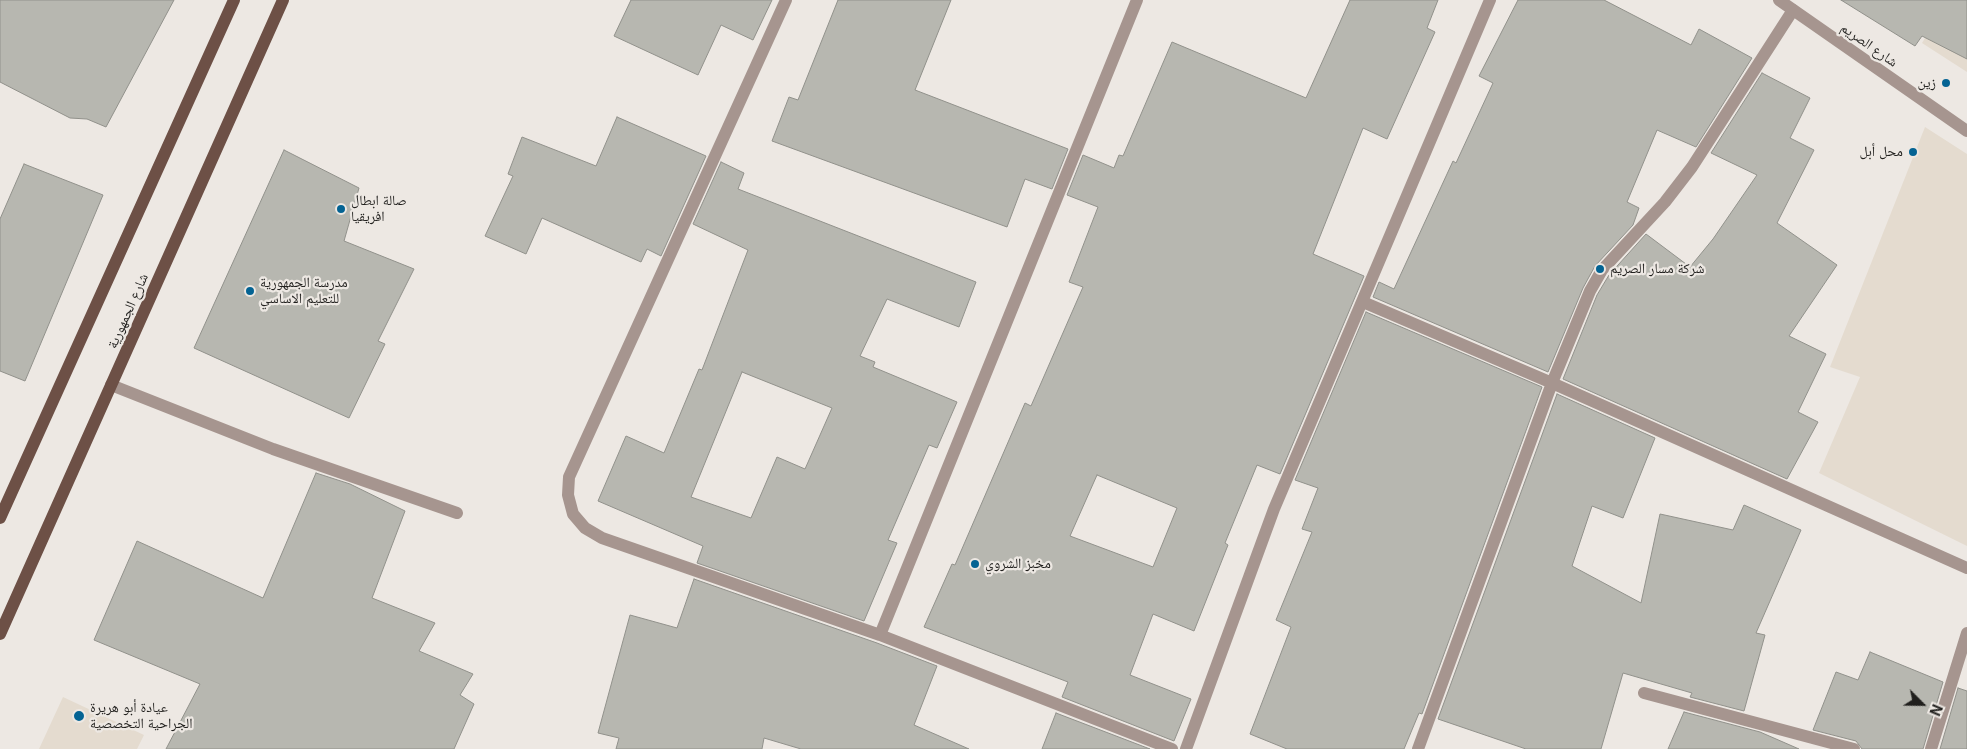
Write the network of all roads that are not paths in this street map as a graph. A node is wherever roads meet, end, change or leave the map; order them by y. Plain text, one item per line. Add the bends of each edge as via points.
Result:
1 (234, 0) edge
2 (283, 0) edge
3 (786, 0) edge
4 (1137, 0) edge
5 (1490, 0) edge
6 (1779, 0) edge
7 (1793, 10) junction
8 (1967, 131) edge
9 (1363, 302) junction
10 (1552, 383) junction
11 (111, 385) junction
12 (457, 512) dead end
13 (0, 518) edge
14 (1967, 568) edge
15 (1967, 633) edge
16 (0, 634) edge
17 (880, 635) junction
18 (1644, 693) dead end
19 (1172, 749) edge
20 (1186, 749) edge
21 (1418, 749) edge
22 (1854, 749) edge
23 (1931, 749) edge

1 - 13 main road
2 - 11 main road, شارع الجمهورية
3 - 17 street via 570,476 568,495 573,514 585,528 602,538
4 - 17 street
5 - 9 street
6 - 7 street, شارع الصريم
7 - 8 street, شارع الصريم
7 - 10 street via 1692,167 1665,202 1602,270
9 - 10 street
9 - 20 street via 1274,509
10 - 14 street
10 - 21 street
11 - 12 street via 273,449
11 - 16 main road, شارع الجمهورية
15 - 23 street
17 - 19 street
18 - 22 street

